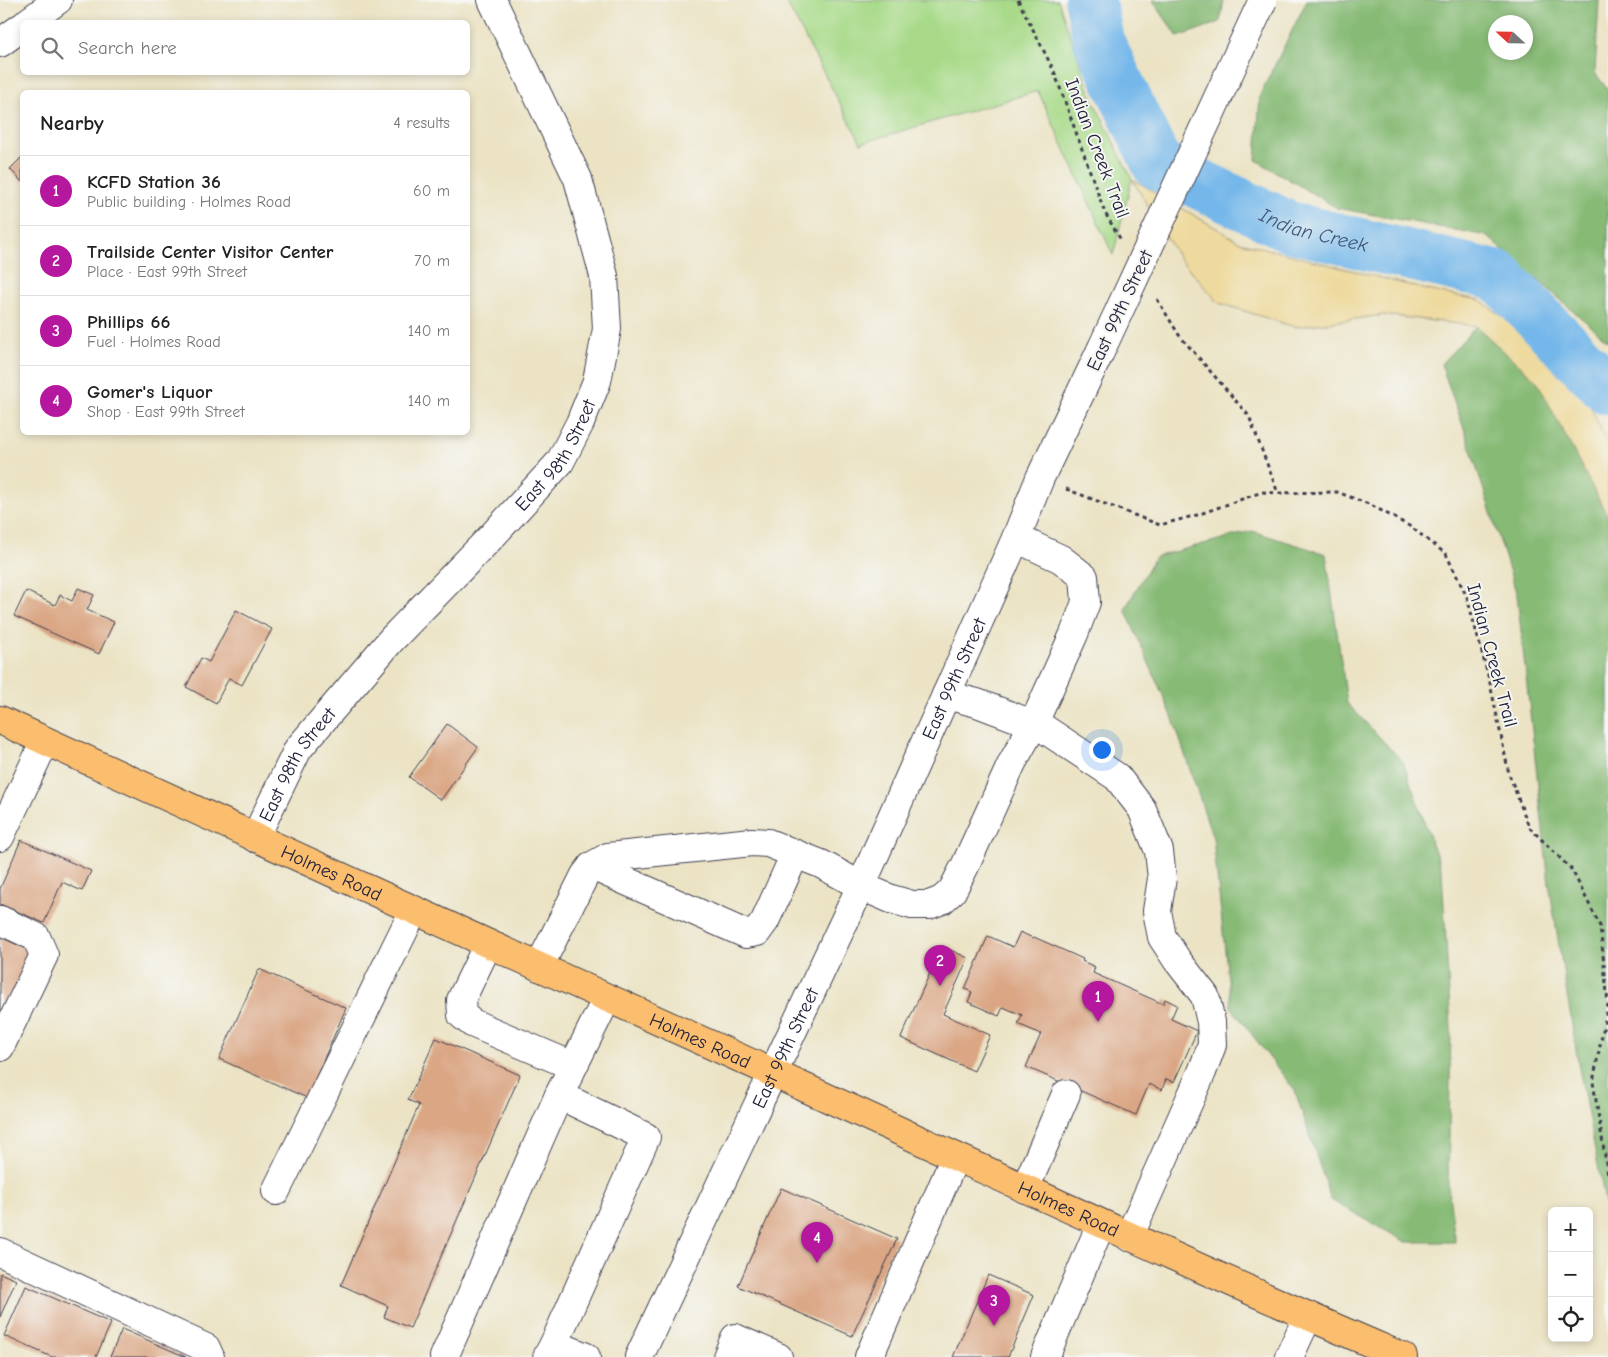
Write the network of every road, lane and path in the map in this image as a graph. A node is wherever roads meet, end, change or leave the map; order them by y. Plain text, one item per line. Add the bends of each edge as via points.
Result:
1 (58, 0) edge
2 (492, 0) edge
3 (1018, 0) edge
4 (1263, 0) edge
5 (31, 20) edge
6 (20, 28) edge
7 (0, 43) edge
8 (1125, 246) dead end
9 (1154, 294) dead end
10 (1040, 478) junction
11 (1278, 492) junction
12 (1016, 538) junction
13 (946, 696) junction
14 (0, 720) edge
15 (1033, 725) junction
16 (45, 741) junction
17 (0, 837) edge
18 (254, 838) junction
19 (795, 854) junction
20 (592, 866) junction
21 (861, 886) junction
22 (414, 910) junction
23 (0, 920) edge
24 (488, 944) junction
25 (539, 967) junction
26 (606, 998) junction
27 (1608, 1004) edge
28 (0, 1047) edge
29 (573, 1066) junction
30 (773, 1073) junction
31 (1066, 1094) dead end
32 (559, 1095) junction
33 (956, 1157) junction
34 (1608, 1175) edge
35 (1024, 1189) junction
36 (276, 1191) dead end
37 (1101, 1224) junction
38 (1129, 1237) junction
39 (0, 1252) edge
40 (1308, 1316) junction
41 (551, 1350) edge
42 (210, 1357) edge
43 (444, 1357) edge
44 (586, 1357) edge
45 (640, 1357) edge
46 (727, 1357) edge
47 (778, 1357) edge
48 (870, 1357) edge
49 (1045, 1357) edge
50 (1289, 1357) edge
51 (1403, 1357) edge

1 - 5 street
2 - 18 street, East 98th Street via 578,180 604,276 607,329 597,381 560,462 392,639 298,749
3 - 8 path, Indian Creek Trail via 1054,71 1105,213
4 - 10 street, East 99th Street, bridge
6 - 7 street
9 - 11 path via 1179,335 1249,416
10 - 11 path, Indian Creek Trail via 1160,525 1262,492
10 - 12 street, East 99th Street
11 - 27 path, Indian Creek Trail via 1337,492 1371,505 1411,527 1446,554 1467,597 1490,683 1509,774 1529,827 1572,870 1600,926
12 - 13 street, East 99th Street
12 - 15 street via 1061,559 1084,577 1085,585 1086,602
13 - 15 street
13 - 21 street, East 99th Street
14 - 16 main road, Holmes Road
15 - 21 street via 952,891 929,905 912,905
15 - 38 street via 1043,728 1117,777 1142,809 1159,851 1162,878 1157,911 1162,937 1205,996 1210,1022 1212,1045 1202,1072
16 - 17 street
16 - 18 main road, Holmes Road
18 - 22 main road, Holmes Road
19 - 20 street via 768,843 752,842 608,857
19 - 20 street via 765,921 756,932 746,934
19 - 21 street
20 - 25 street
21 - 30 street, East 99th Street
22 - 24 main road, Holmes Road
22 - 36 street
23 - 28 street via 36,937 44,955
24 - 25 main road, Holmes Road
24 - 29 street via 462,1000 462,1015 472,1023
25 - 26 main road, Holmes Road
26 - 29 street
26 - 30 main road, Holmes Road
27 - 34 path, Indian Creek Trail via 1593,1082
29 - 32 street
30 - 33 main road, Holmes Road
30 - 45 street, East 99th Street
31 - 35 street
32 - 41 street via 646,1137
32 - 43 street
33 - 35 main road, Holmes Road
33 - 48 street
35 - 37 main road, Holmes Road
37 - 38 main road, Holmes Road
37 - 49 street
38 - 40 main road, Holmes Road
39 - 42 street via 206,1348
40 - 50 street
40 - 51 main road, Holmes Road
41 - 44 street
46 - 47 street via 735,1338

